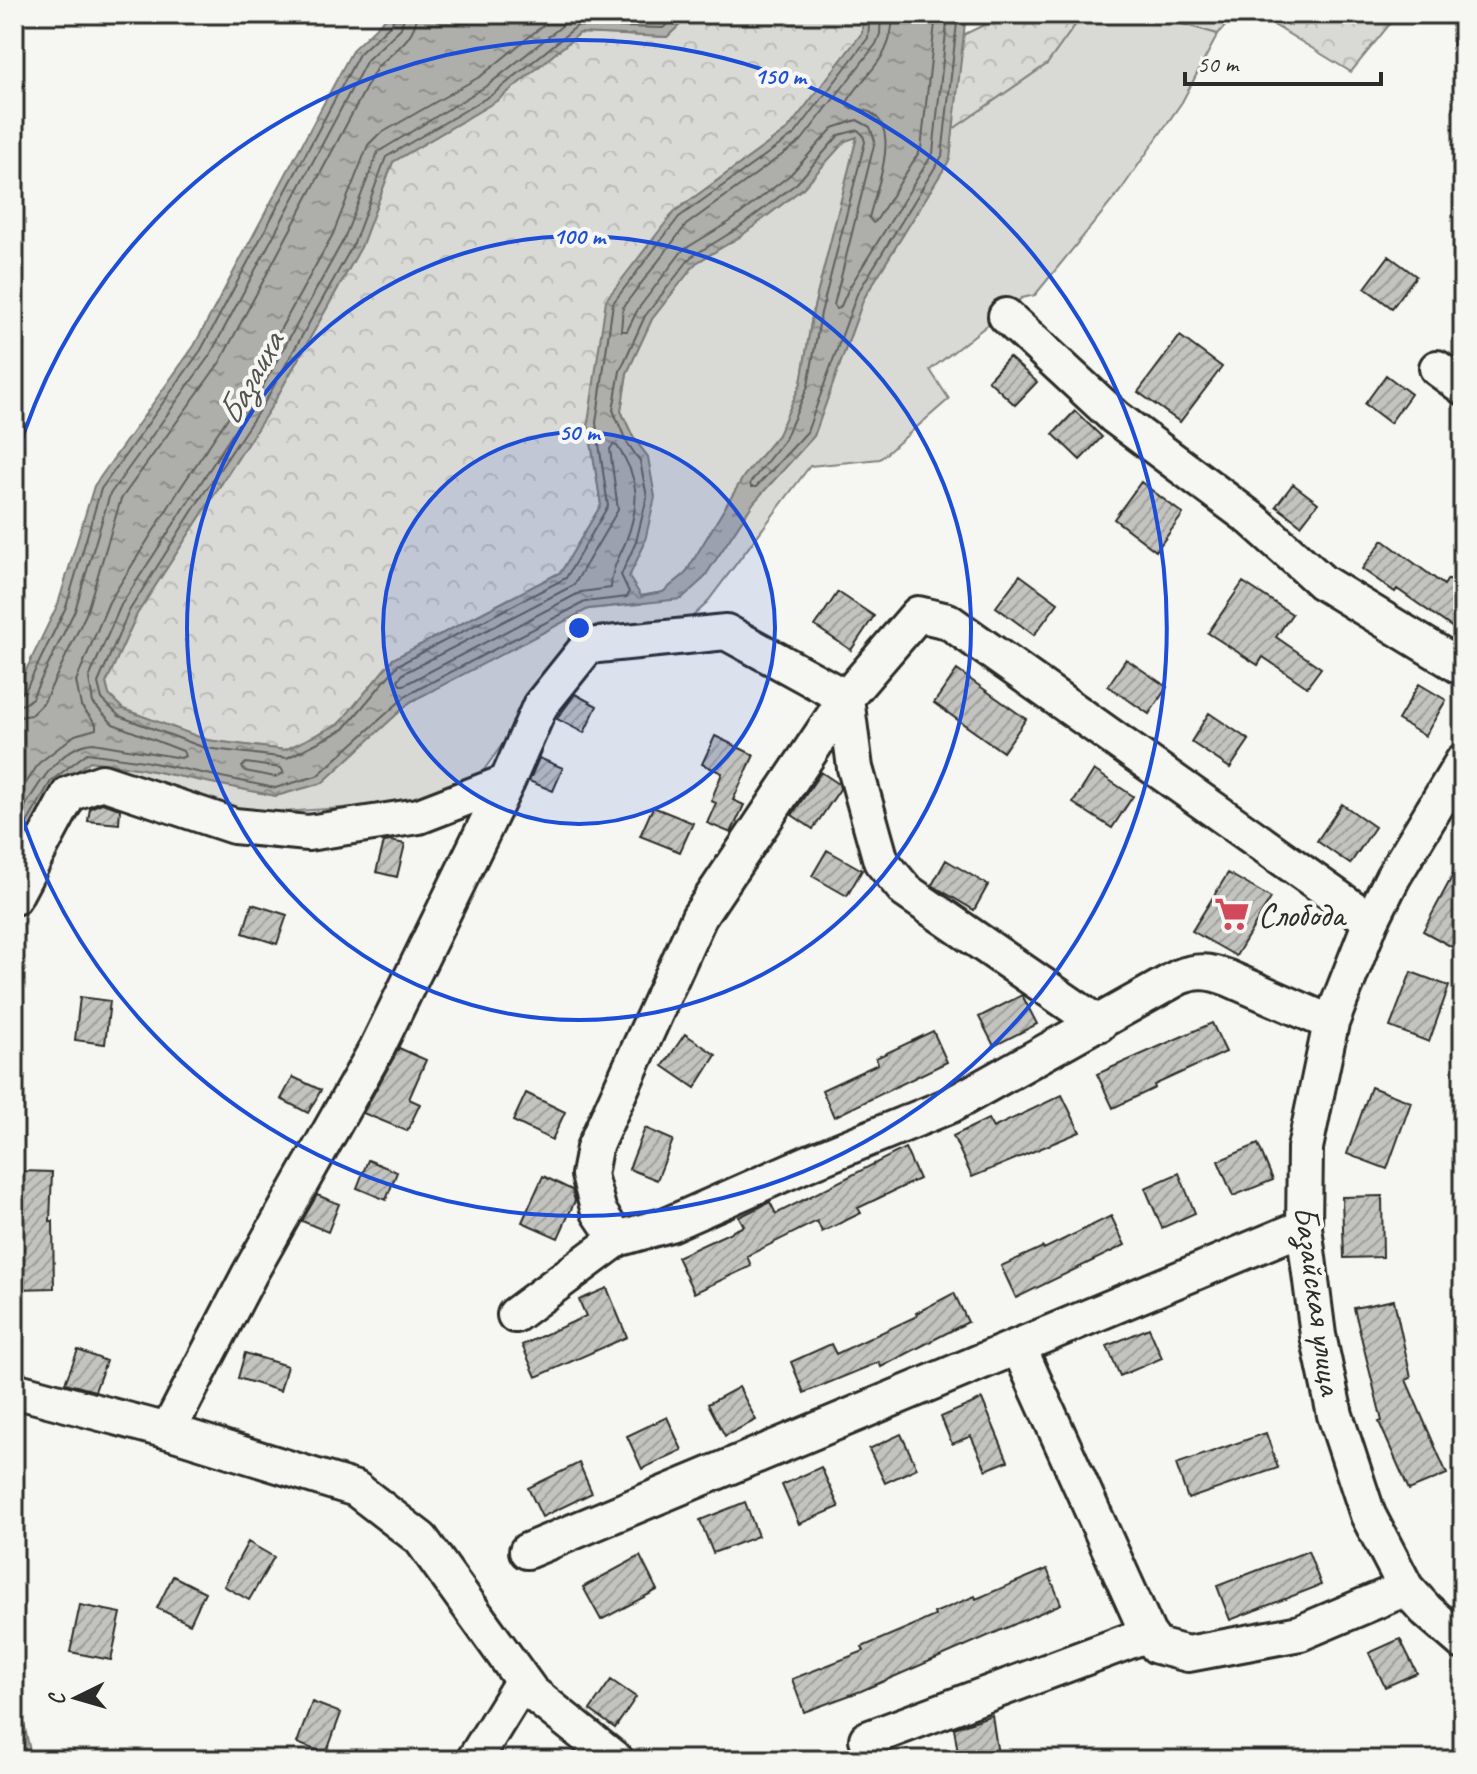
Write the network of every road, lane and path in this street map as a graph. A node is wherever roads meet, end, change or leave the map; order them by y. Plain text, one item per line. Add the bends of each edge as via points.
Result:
1 (1006, 316) dead end
2 (1463, 668) edge
3 (846, 698) junction
4 (1463, 761) edge
5 (507, 782) junction
6 (14, 897) edge
7 (1371, 921) junction
8 (1331, 1023) junction
9 (1099, 1024) junction
10 (1304, 1227) junction
11 (617, 1239) junction
12 (515, 1315) dead end
13 (1019, 1348) junction
14 (14, 1390) edge
15 (168, 1431) junction
16 (527, 1551) dead end
17 (1406, 1588) junction
18 (1148, 1634) junction
19 (1463, 1642) edge
20 (522, 1682) junction
21 (867, 1739) dead end
22 (474, 1760) edge
23 (616, 1760) edge

1 - 2 street via 1115,417 1253,520 1322,582
3 - 5 street via 726,632 588,646 540,706
3 - 7 street via 918,614 948,621
3 - 9 street via 855,768 881,861 906,891
3 - 11 street via 699,917 594,1148 589,1175 599,1212
4 - 7 street, Базайская улица
5 - 6 street via 419,816 308,833 234,826 102,782 69,794
5 - 15 street via 377,1048
7 - 8 street, Базайская улица
8 - 9 street via 1228,978 1194,971
8 - 10 street, Базайская улица via 1305,1148
9 - 11 street via 951,1105 670,1224
10 - 13 street
10 - 17 street, Базайская улица via 1335,1415 1368,1515
11 - 12 street
13 - 16 street
13 - 18 street
14 - 15 street
15 - 20 street via 356,1489 421,1539
17 - 18 street via 1300,1633 1188,1654 1157,1646
17 - 19 street, Базайская улица
18 - 21 street
20 - 22 street
20 - 23 street

